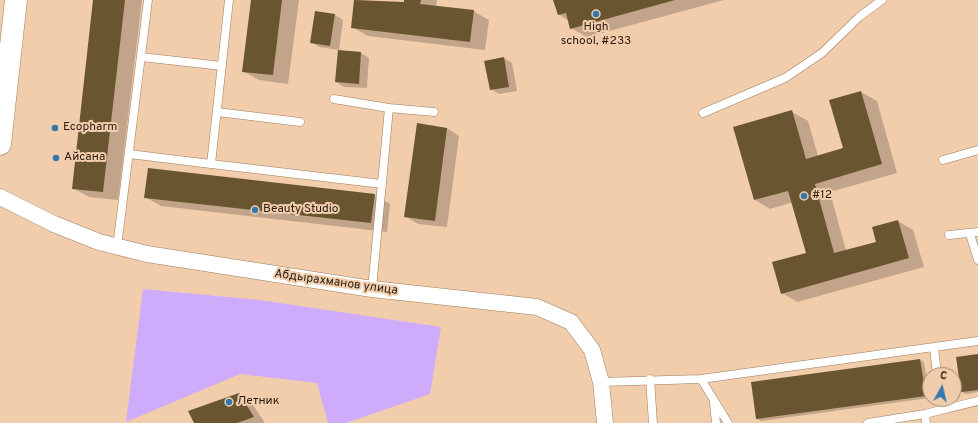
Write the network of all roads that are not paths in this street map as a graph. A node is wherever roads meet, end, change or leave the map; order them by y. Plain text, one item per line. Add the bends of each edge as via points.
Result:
1 (16, 0) edge
2 (148, 0) edge
3 (229, 0) edge
4 (882, 0) edge
5 (141, 57) junction
6 (222, 66) junction
7 (4, 70) edge
8 (334, 99) dead end
9 (389, 108) junction
10 (217, 112) junction
11 (434, 112) dead end
12 (703, 113) dead end
13 (300, 122) dead end
14 (0, 144) edge
15 (978, 150) edge
16 (129, 154) junction
17 (943, 160) dead end
18 (212, 164) junction
19 (382, 184) junction
20 (0, 197) edge
21 (974, 233) edge
22 (949, 235) dead end
23 (117, 247) junction
24 (978, 260) edge
25 (372, 289) junction
26 (978, 341) edge
27 (934, 347) junction
28 (936, 367) edge
29 (650, 379) junction
30 (701, 379) junction
31 (601, 382) junction
32 (714, 400) junction
33 (978, 401) edge
34 (941, 407) edge
35 (941, 410) junction
36 (925, 414) junction
37 (605, 423) edge
38 (653, 423) edge
39 (716, 423) edge
40 (728, 423) edge
41 (868, 423) edge
42 (877, 423) edge
43 (926, 423) edge

1 - 7 main road
2 - 5 lane
3 - 6 lane
4 - 12 lane via 859,17 822,53 785,78
5 - 6 lane
5 - 16 lane
6 - 10 lane
7 - 14 main road
8 - 9 lane
9 - 11 lane
9 - 19 lane
10 - 13 lane
10 - 18 lane
15 - 17 lane
16 - 18 lane
16 - 23 lane
18 - 19 lane
19 - 25 lane
20 - 23 street, Абдырахманов улица via 54,224
21 - 22 lane
21 - 24 lane
23 - 25 street, Абдырахманов улица via 147,254
25 - 31 street, Абдырахманов улица via 537,307 571,322 592,350
26 - 27 lane
27 - 28 lane
27 - 30 lane
29 - 30 lane
29 - 31 lane
29 - 38 lane
30 - 32 lane
31 - 37 street, Абдырахманов улица
32 - 39 lane
32 - 40 lane
33 - 35 lane
34 - 35 lane
35 - 36 lane
36 - 42 lane
36 - 43 lane
41 - 42 lane

